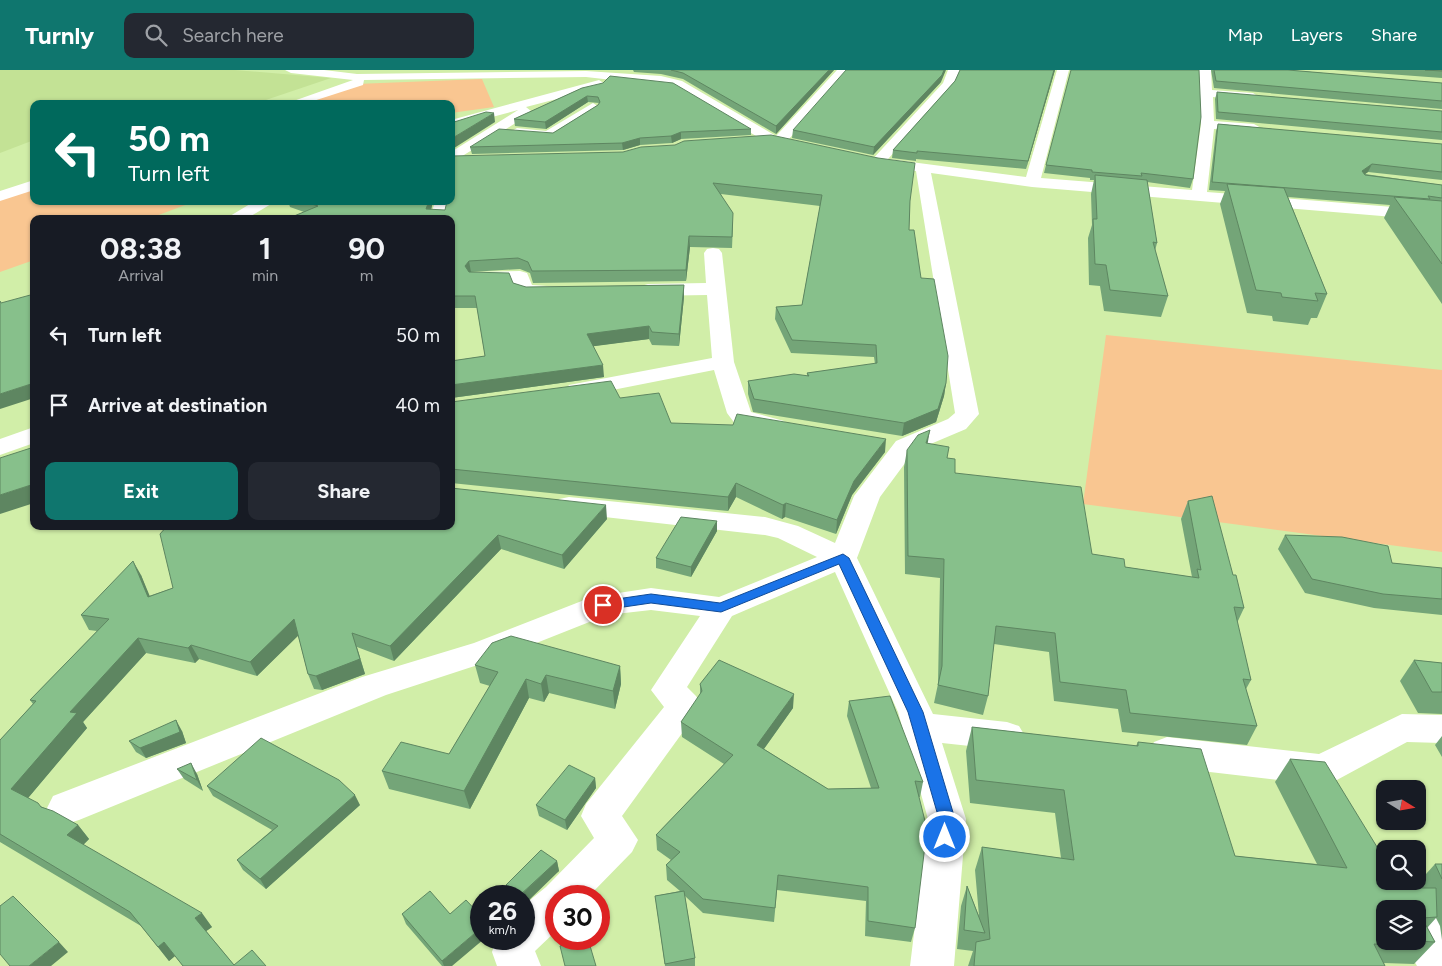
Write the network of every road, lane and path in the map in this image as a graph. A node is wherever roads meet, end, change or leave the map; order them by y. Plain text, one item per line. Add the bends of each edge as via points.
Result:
1 (291, 70) edge
2 (480, 70) edge
3 (843, 70) edge
4 (954, 70) edge
5 (1063, 70) edge
6 (1205, 70) edge
7 (402, 72) edge
8 (446, 76) junction
9 (627, 76) junction
10 (372, 77) junction
11 (1207, 93) junction
12 (545, 98) junction
13 (1266, 98) edge
14 (304, 100) edge
15 (593, 107) edge
16 (455, 123) edge
17 (1208, 124) junction
18 (1267, 129) edge
19 (498, 130) junction
20 (775, 140) junction
21 (749, 142) edge
22 (814, 148) edge
23 (455, 157) edge
24 (859, 158) edge
25 (455, 160) edge
26 (480, 160) edge
27 (877, 162) junction
28 (923, 169) junction
29 (1032, 182) junction
30 (30, 187) edge
31 (0, 196) edge
32 (1199, 196) junction
33 (260, 205) edge
34 (241, 215) edge
35 (1442, 216) edge
36 (713, 253) dead end
37 (478, 278) edge
38 (716, 289) junction
39 (627, 290) edge
40 (578, 291) edge
41 (723, 362) junction
42 (557, 392) edge
43 (794, 429) edge
44 (30, 436) edge
45 (0, 448) edge
46 (548, 502) edge
47 (843, 558) junction
48 (721, 608) junction
49 (920, 727) junction
50 (1442, 728) edge
51 (1037, 738) edge
52 (1132, 748) edge
53 (1322, 770) junction
54 (1341, 802) edge
55 (66, 808) dead end
56 (573, 885) edge
57 (545, 913) edge
58 (535, 923) edge
59 (1426, 940) edge
60 (513, 950) edge
61 (519, 966) edge
62 (932, 966) edge
63 (1442, 966) edge

1 - 10 street
2 - 8 street
3 - 20 street
4 - 27 street via 949,84
5 - 29 street
6 - 11 street
7 - 8 street
7 - 10 street
8 - 9 street
9 - 12 street
9 - 20 street via 678,84
10 - 14 street
11 - 13 street
11 - 17 street
12 - 16 street
12 - 19 street
15 - 19 street via 548,135
17 - 18 street
17 - 32 street
19 - 23 street
20 - 21 street
20 - 22 street
24 - 27 street
25 - 26 street
27 - 28 street
28 - 29 street
28 - 47 street via 967,414 957,424 891,444
29 - 32 street
30 - 31 street
32 - 35 street
33 - 34 street
36 - 38 street
37 - 40 street via 520,278 524,291
38 - 39 street
38 - 41 street
41 - 42 street via 606,386
41 - 43 street via 744,420
44 - 45 street
46 - 47 street via 764,526 788,532
47 - 48 street
47 - 49 street
48 - 55 street via 651,599 603,605 485,651 374,686
48 - 56 street via 668,690 684,705 600,816 618,840
49 - 51 street
49 - 62 street via 947,819
50 - 53 street via 1402,728
52 - 53 street
53 - 54 street
57 - 58 street
59 - 63 street
60 - 61 street

